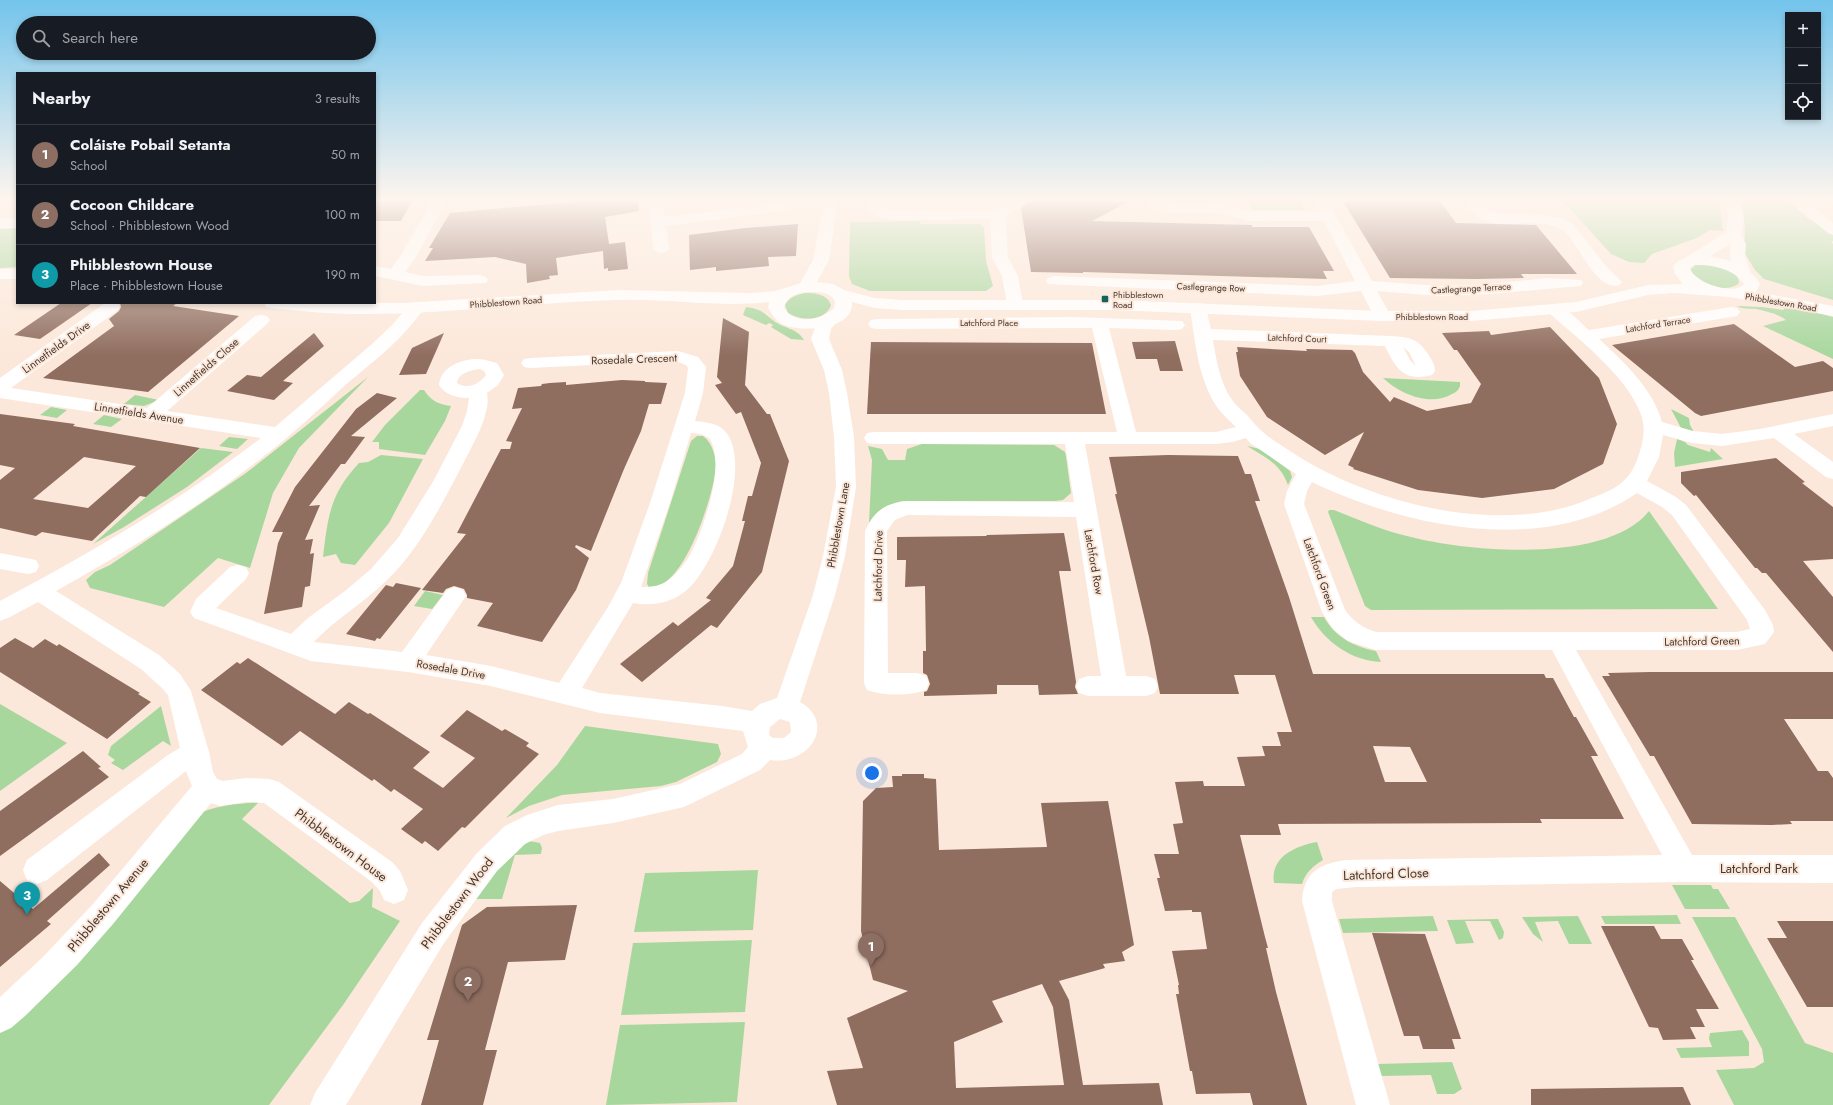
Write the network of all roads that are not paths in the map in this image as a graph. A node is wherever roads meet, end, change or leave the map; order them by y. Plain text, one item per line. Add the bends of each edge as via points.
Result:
1 (411, 253) edge
2 (822, 253) edge
3 (1000, 253) edge
4 (1349, 253) edge
5 (1587, 253) edge
6 (1706, 253) edge
7 (1737, 253) edge
8 (821, 260) junction
9 (1686, 266) junction
10 (376, 270) edge
11 (0, 274) edge
12 (16, 274) edge
13 (395, 275) junction
14 (1746, 276) junction
15 (480, 280) dead end
16 (1054, 281) dead end
17 (1614, 282) dead end
18 (1575, 283) dead end
19 (1367, 286) junction
20 (806, 287) junction
21 (1648, 290) junction
22 (834, 291) junction
23 (1712, 291) junction
24 (784, 294) junction
25 (1736, 294) junction
26 (1554, 295) junction
27 (740, 299) junction
28 (281, 304) edge
29 (1015, 304) junction
30 (902, 305) junction
31 (112, 306) dead end
32 (1697, 306) dead end
33 (416, 308) junction
34 (1198, 308) junction
35 (1830, 310) edge
36 (1731, 312) dead end
37 (1382, 316) junction
38 (1712, 316) junction
39 (784, 317) junction
40 (835, 317) junction
41 (261, 320) dead end
42 (1100, 323) junction
43 (877, 324) dead end
44 (1176, 325) dead end
45 (1203, 334) junction
46 (1585, 336) junction
47 (820, 339) junction
48 (1391, 341) dead end
49 (530, 363) dead end
50 (0, 387) edge
51 (477, 390) dead end
52 (0, 392) edge
53 (150, 415) junction
54 (1833, 420) edge
55 (684, 426) junction
56 (1654, 426) junction
57 (1248, 430) junction
58 (1777, 431) junction
59 (277, 434) junction
60 (1128, 437) junction
61 (874, 438) dead end
62 (1074, 438) junction
63 (1833, 472) edge
64 (1307, 473) junction
65 (1635, 483) junction
66 (1085, 510) junction
67 (0, 561) edge
68 (28, 566) dead end
69 (238, 572) dead end
70 (38, 592) junction
71 (628, 593) junction
72 (455, 596) dead end
73 (0, 612) edge
74 (1559, 642) junction
75 (295, 646) junction
76 (408, 662) junction
77 (918, 683) dead end
78 (1088, 686) dead end
79 (1115, 686) junction
80 (1146, 686) dead end
81 (565, 694) junction
82 (786, 708) junction
83 (761, 735) junction
84 (196, 752) junction
85 (208, 787) junction
86 (1684, 868) junction
87 (1833, 869) edge
88 (37, 870) dead end
89 (394, 890) dead end
90 (0, 1017) edge
91 (327, 1105) edge
92 (1373, 1105) edge

1 - 13 street
2 - 8 street
3 - 29 street via 1010,276
4 - 19 street
5 - 17 street
6 - 9 street, Phibblestown Road
7 - 14 street
8 - 20 street
8 - 22 street via 825,270 824,284
9 - 14 street, Phibblestown Road via 1706,260 1723,264
9 - 21 street, Phibblestown Road
9 - 23 street via 1691,282
10 - 13 street
11 - 12 street
13 - 15 street via 431,282
14 - 25 street via 1752,284 1750,289
14 - 35 street, Phibblestown Road via 1780,293
16 - 19 street, Castlegrange Row via 1317,291
18 - 26 street, Castlegrange Terrace
19 - 26 street, Castlegrange Terrace
19 - 37 street
20 - 22 street, Phibblestown Road via 815,286
20 - 24 street, Phibblestown Road
21 - 23 street, Phibblestown Road via 1680,288
21 - 26 street, Phibblestown Road via 1603,302
22 - 30 street, Phibblestown Road via 875,303
22 - 40 street via 842,297 844,303 843,309
23 - 25 street, Phibblestown Road
24 - 27 street, Phibblestown Road
24 - 39 street via 776,303
25 - 35 street, Phibblestown Road
26 - 37 street, Phibblestown Road via 1472,316
26 - 46 street
27 - 33 street, Phibblestown Road via 620,295
27 - 39 street, Phibblestown Road
28 - 33 street, Phibblestown Road via 362,310
29 - 30 street, Phibblestown Road
29 - 34 street, Phibblestown Road
30 - 40 street, Phibblestown Road
31 - 50 street, Linnetfields Drive
32 - 38 street
33 - 59 street via 388,338
34 - 37 street, Phibblestown Road
34 - 45 street
36 - 38 street, Latchford Terrace
38 - 46 street, Latchford Terrace
39 - 40 street, Phibblestown Road via 811,324
39 - 47 street
40 - 47 street via 823,328
41 - 53 street, Linnetfields Close
42 - 43 street, Latchford Place
42 - 44 street
42 - 60 street
45 - 48 street, Latchford Court
45 - 57 street via 1217,388 1225,404
46 - 56 street via 1633,384
47 - 82 street, Phibblestown Lane via 833,370 838,393 844,437 846,487 834,556 824,595
49 - 55 street, Rosedale Crescent via 684,357 697,367 694,393
51 - 75 street via 477,411 472,426 406,544 379,575 316,624
52 - 53 street, Linnetfields Avenue
53 - 59 street, Linnetfields Avenue
54 - 58 street
55 - 71 street, Rosedale Crescent
55 - 71 street via 706,429 714,433 725,454 725,477 708,538 698,561 684,579 669,590 644,596
56 - 58 street via 1712,440
56 - 65 street via 1649,456 1643,472
57 - 60 street via 1216,438
57 - 64 street
58 - 63 street
59 - 70 street via 214,483 125,541
60 - 62 street
61 - 62 street via 895,447
62 - 66 street, Latchford Row
64 - 65 street via 1365,497 1405,509 1454,519 1493,523 1562,517 1587,511
64 - 74 street, Latchford Green via 1294,504 1334,612 1338,620 1349,630 1358,636 1376,641
65 - 74 street, Latchford Green via 1679,510 1757,616 1762,625 1762,632 1758,637 1737,641
66 - 77 street, Latchford Drive via 907,508 884,515 876,531 876,683
66 - 79 street, Latchford Row
67 - 68 street
69 - 75 street, Rosedale Drive via 204,605 202,612
70 - 73 street
70 - 84 street via 150,662 171,681 179,691
71 - 81 street, Rosedale Crescent
72 - 76 street
74 - 86 street
75 - 76 street, Rosedale Drive
76 - 81 street, Rosedale Drive via 493,677
78 - 79 street
79 - 80 street
81 - 83 street, Rosedale Drive via 600,703 722,717
82 - 83 street via 772,710 761,718
82 - 83 street via 794,710 804,720 804,733 800,740 787,749 780,750
83 - 91 street, Phibblestown Wood via 751,762 684,795 613,811 558,818 536,824 515,835 487,862 433,933
84 - 85 street via 201,777
84 - 88 street via 177,763
85 - 89 street, Phibblestown House via 220,794 246,790 269,791 382,872
85 - 90 street, Phibblestown Avenue via 104,913 44,978
86 - 87 street, Latchford Park
86 - 92 street, Latchford Close via 1376,873 1331,876 1324,880 1316,888 1317,901

